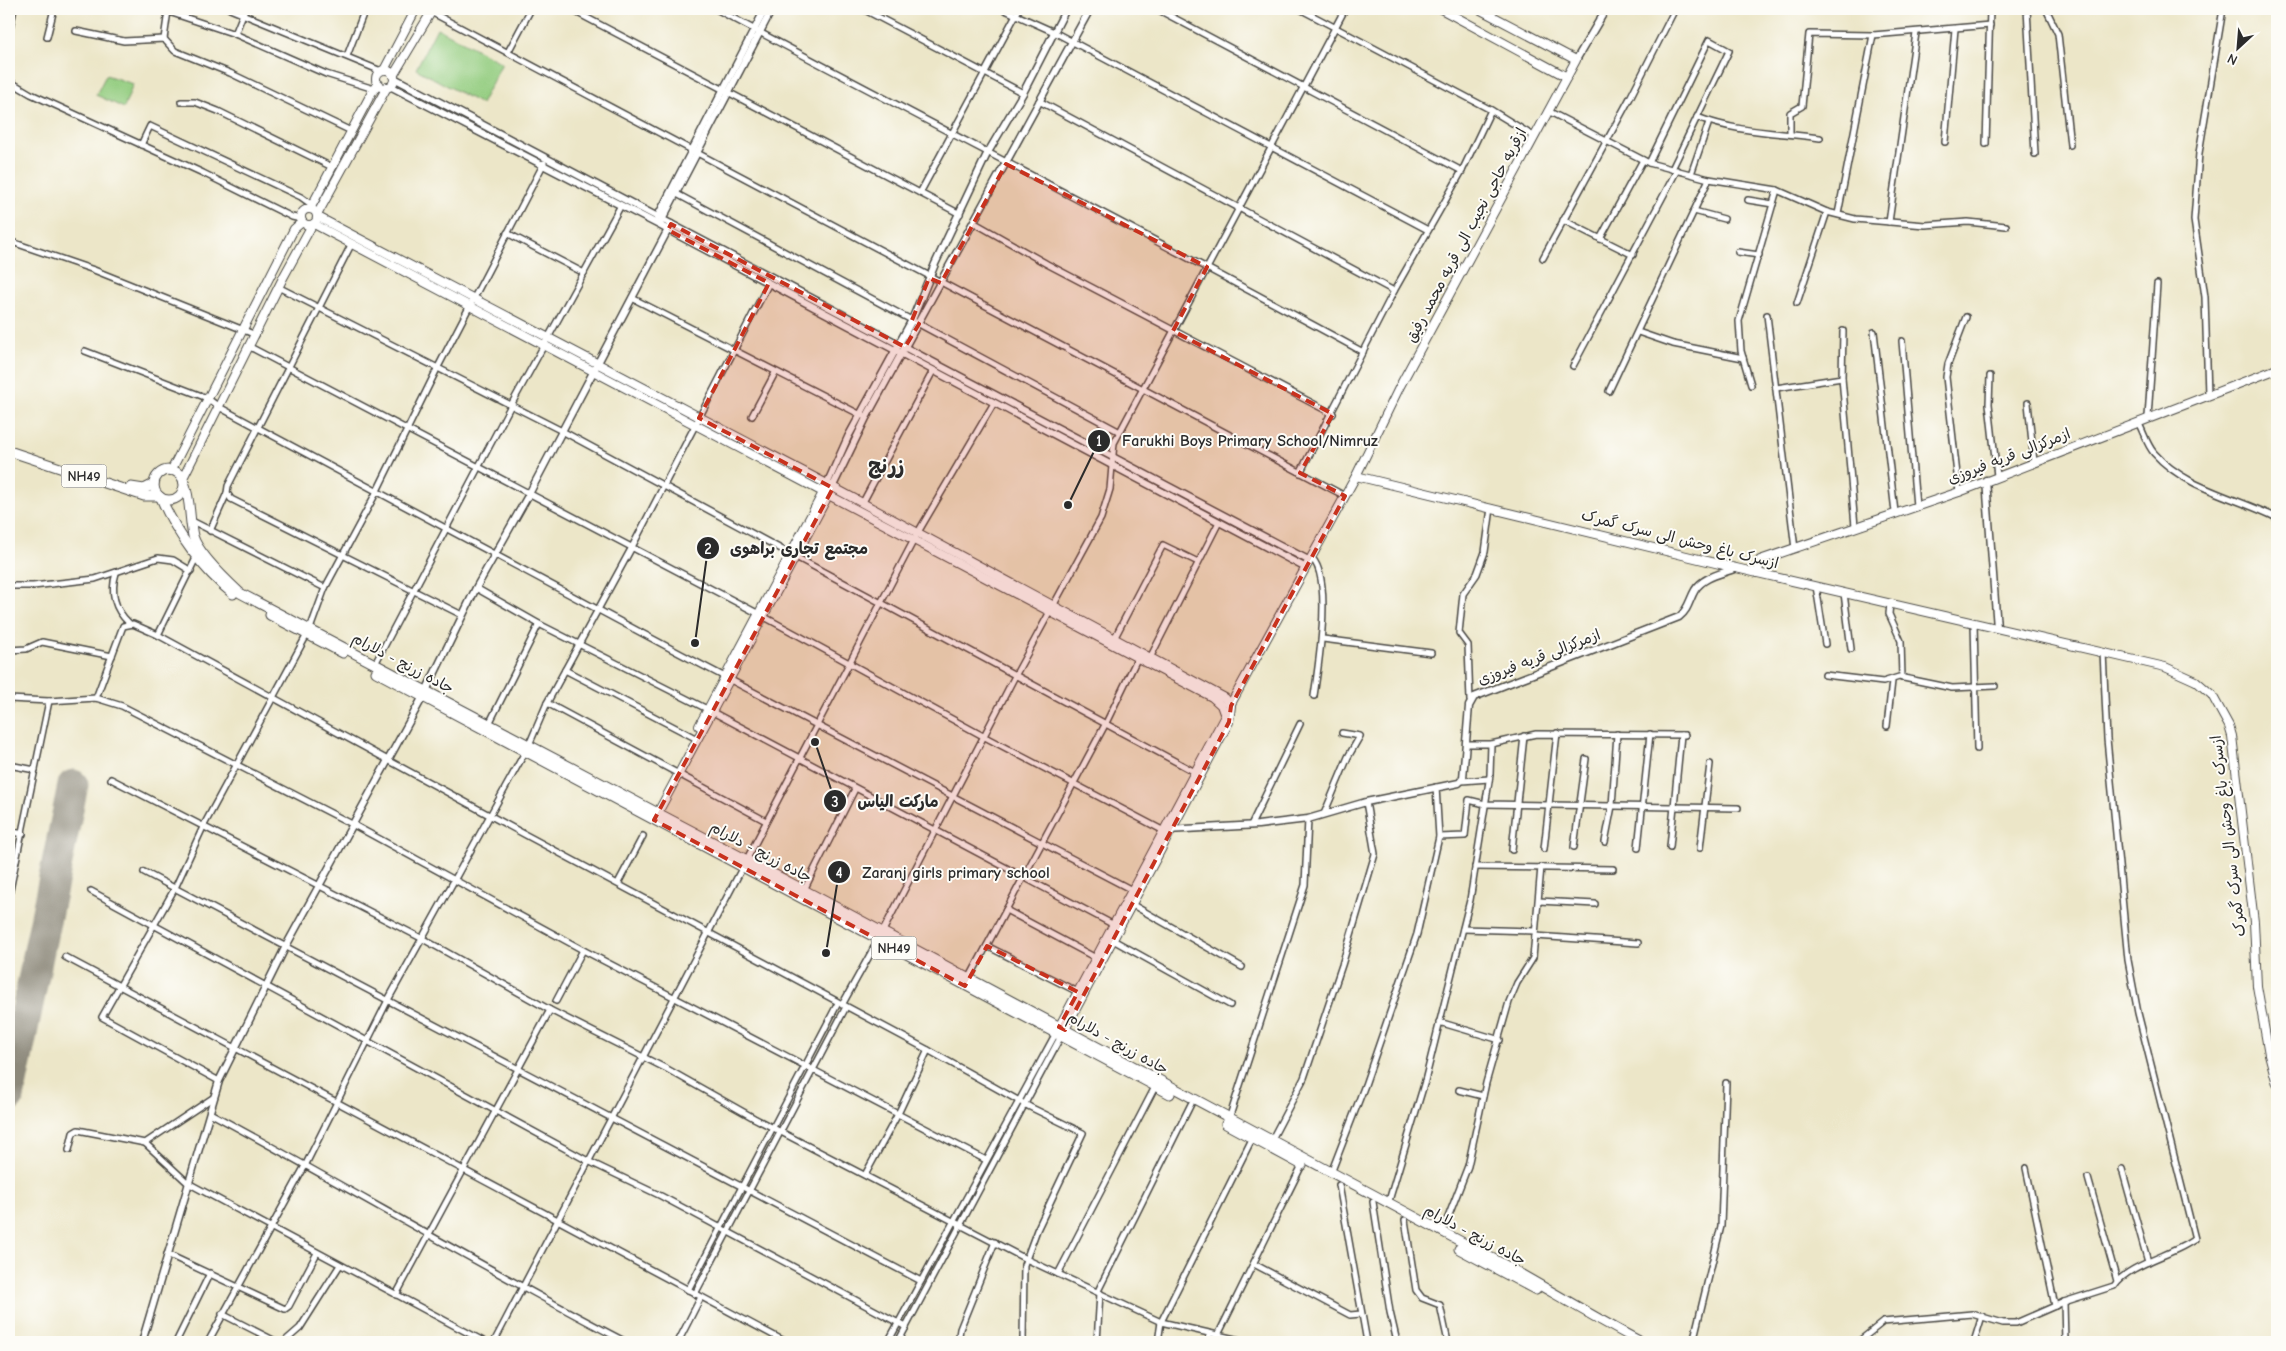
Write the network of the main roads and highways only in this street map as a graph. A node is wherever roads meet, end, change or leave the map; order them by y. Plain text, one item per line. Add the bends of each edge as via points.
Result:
1 (416, 9) edge
2 (1441, 9) edge
3 (1479, 9) edge
4 (432, 11) edge
5 (382, 70) junction
6 (1567, 76) junction
7 (391, 82) junction
8 (376, 86) junction
9 (311, 207) junction
10 (302, 220) junction
11 (315, 220) junction
12 (377, 253) junction
13 (2277, 368) edge
14 (9, 445) edge
15 (9, 451) edge
16 (171, 471) junction
17 (1356, 476) junction
18 (183, 480) junction
19 (154, 484) junction
20 (828, 490) junction
21 (160, 497) junction
22 (916, 537) junction
23 (1758, 573) junction
24 (1053, 609) junction
25 (308, 632) junction
26 (1139, 656) junction
27 (425, 694) junction
28 (1228, 709) junction
29 (527, 748) junction
30 (653, 815) junction
31 (1167, 830) junction
32 (746, 864) junction
33 (880, 937) junction
34 (1060, 1032) junction
35 (2277, 1084) edge
36 (1564, 1301) junction
37 (1641, 1342) edge

1 - 5 main road
2 - 6 main road
3 - 6 main road, ازقریه حاجی نجیب الی قریه محمد رفیق via 1576,60
4 - 7 main road
5 - 7 main road via 390,71
5 - 8 main road via 376,77
6 - 17 main road, ازقریه حاجی نجیب الی قریه محمد رفیق via 1400,386
7 - 8 main road
7 - 11 main road
8 - 9 main road
9 - 10 main road via 303,212
9 - 11 main road
10 - 11 main road
10 - 16 main road via 294,229
11 - 12 main road
11 - 12 main road via 352,243
11 - 18 main road via 278,287
12 - 20 main road
13 - 23 main road, ازمرکزالی قریه فیروزی via 1959,492 1760,560
14 - 19 highway, NH49 via 138,489
15 - 21 highway, NH49 via 144,496
16 - 18 highway
16 - 19 highway via 162,472
17 - 23 main road, ازسرک باغ وحش الی سرک گمرک
17 - 28 main road, ازقریه حاجی نجیب الی قریه محمد رفیق
18 - 21 highway, NH49 via 183,491 178,498
18 - 25 highway, جاده زرنج - دلارام / NH49 via 197,545 236,589
19 - 21 highway, NH49
20 - 22 main road
20 - 22 main road via 862,504
20 - 30 main road
21 - 25 highway, جاده زرنج - دلارام / NH49 via 197,556 222,584 240,598
22 - 24 main road
23 - 35 main road, ازسرک باغ وحش الی سرک گمرک via 2165,667 2196,681 2212,695 2229,726 2238,778 2254,922 2257,986
24 - 26 main road
24 - 26 main road via 1114,639
25 - 27 highway, جاده زرنج - دلارام / NH49
25 - 27 highway, جاده زرنج - دلارام / NH49 via 375,664
26 - 28 main road
26 - 28 main road via 1150,658 1225,698
27 - 29 highway, جاده زرنج - دلارام / NH49
27 - 29 highway, جاده زرنج - دلارام / NH49 via 489,724
28 - 31 main road
28 - 31 main road via 1228,722
29 - 30 highway, جاده زرنج - دلارام / NH49
30 - 32 highway, جاده زرنج - دلارام / NH49
31 - 34 main road via 1113,940
31 - 34 main road via 1132,890
32 - 33 highway, جاده زرنج - دلارام / NH49
32 - 33 highway, جاده زرنج - دلارام / NH49 via 804,890
33 - 34 highway, جاده زرنج - دلارام / NH49
34 - 36 highway, جاده زرنج - دلارام / NH49 via 1271,1141 1535,1282
34 - 36 highway, جاده زرنج - دلارام / NH49 via 1252,1139
36 - 37 highway, جاده زرنج - دلارام / NH49

